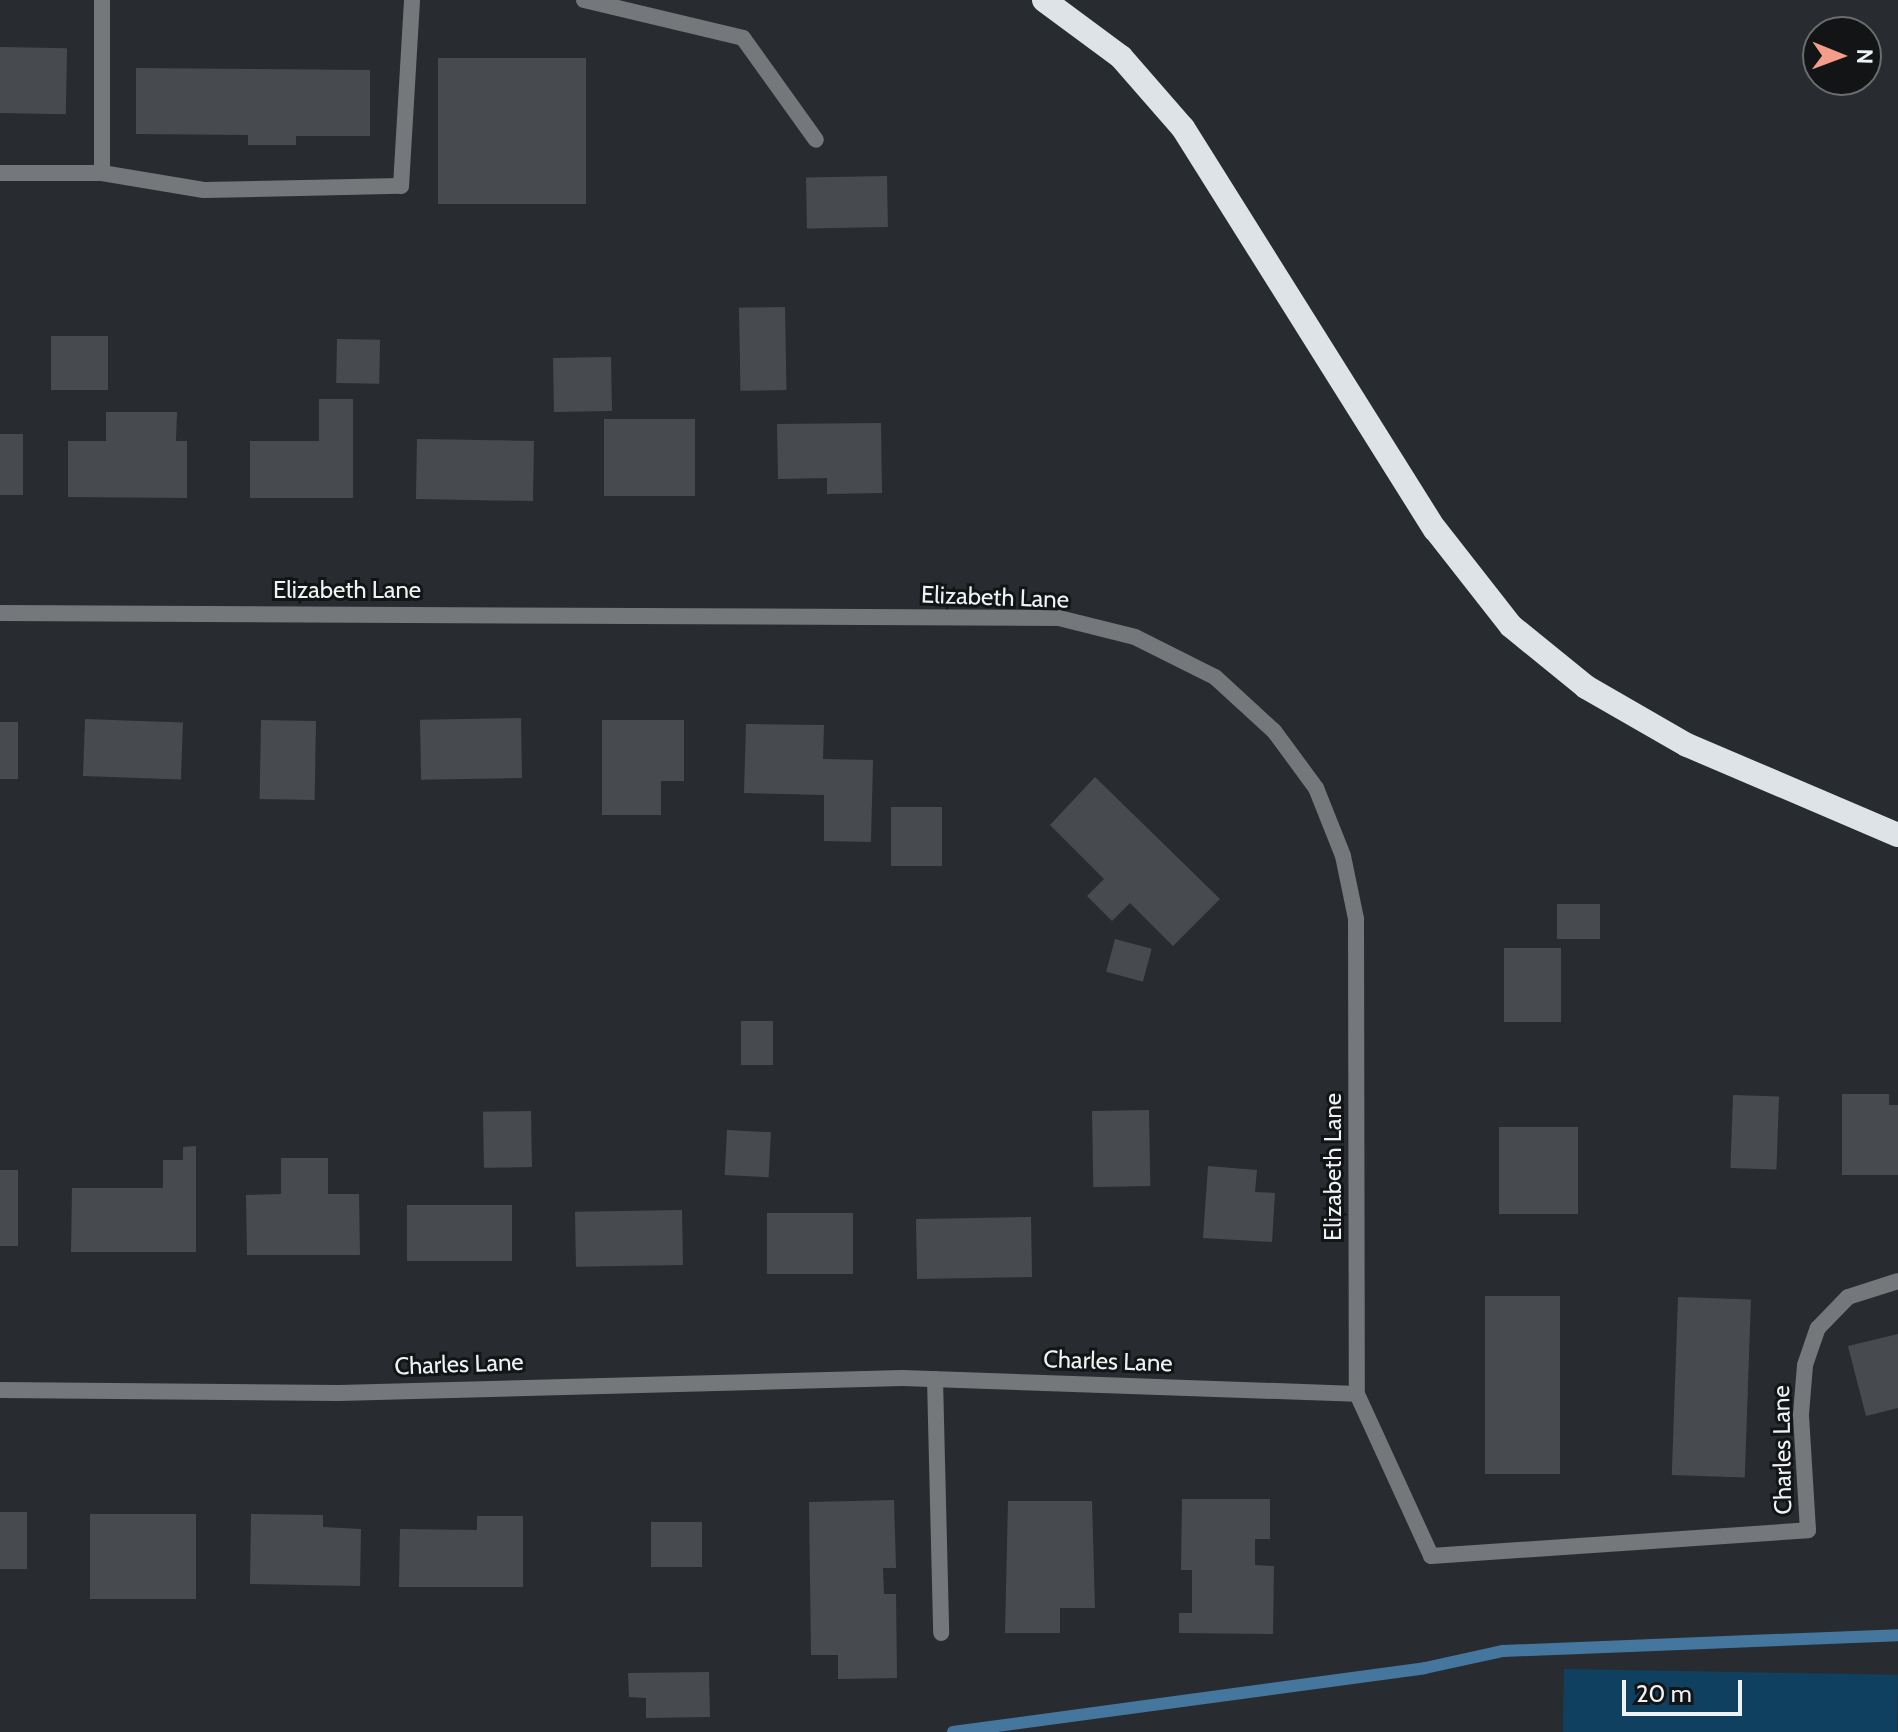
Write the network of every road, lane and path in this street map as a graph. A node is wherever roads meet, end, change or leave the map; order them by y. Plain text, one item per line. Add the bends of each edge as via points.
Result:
1 (102, 0) edge
2 (412, 0) edge
3 (584, 0) edge
4 (1044, 0) edge
5 (816, 140) dead end
6 (0, 173) edge
7 (102, 173) junction
8 (0, 613) edge
9 (1898, 835) edge
10 (1898, 1281) edge
11 (935, 1379) junction
12 (0, 1390) edge
13 (1357, 1394) junction
14 (941, 1633) dead end

1 - 7 street
2 - 7 street via 401,186 204,190
3 - 5 street via 743,38
4 - 9 highway via 1121,57 1183,128 1435,529 1511,626 1586,687 1675,739
6 - 7 street
8 - 13 street, Elizabeth Lane via 1059,618 1135,637 1215,677 1274,731 1316,788 1343,856 1356,919
10 - 13 street, Charles Lane via 1848,1297 1818,1328 1805,1365 1801,1414 1808,1530 1431,1556
11 - 12 street, Charles Lane via 339,1393
11 - 13 street, Charles Lane
11 - 14 street

